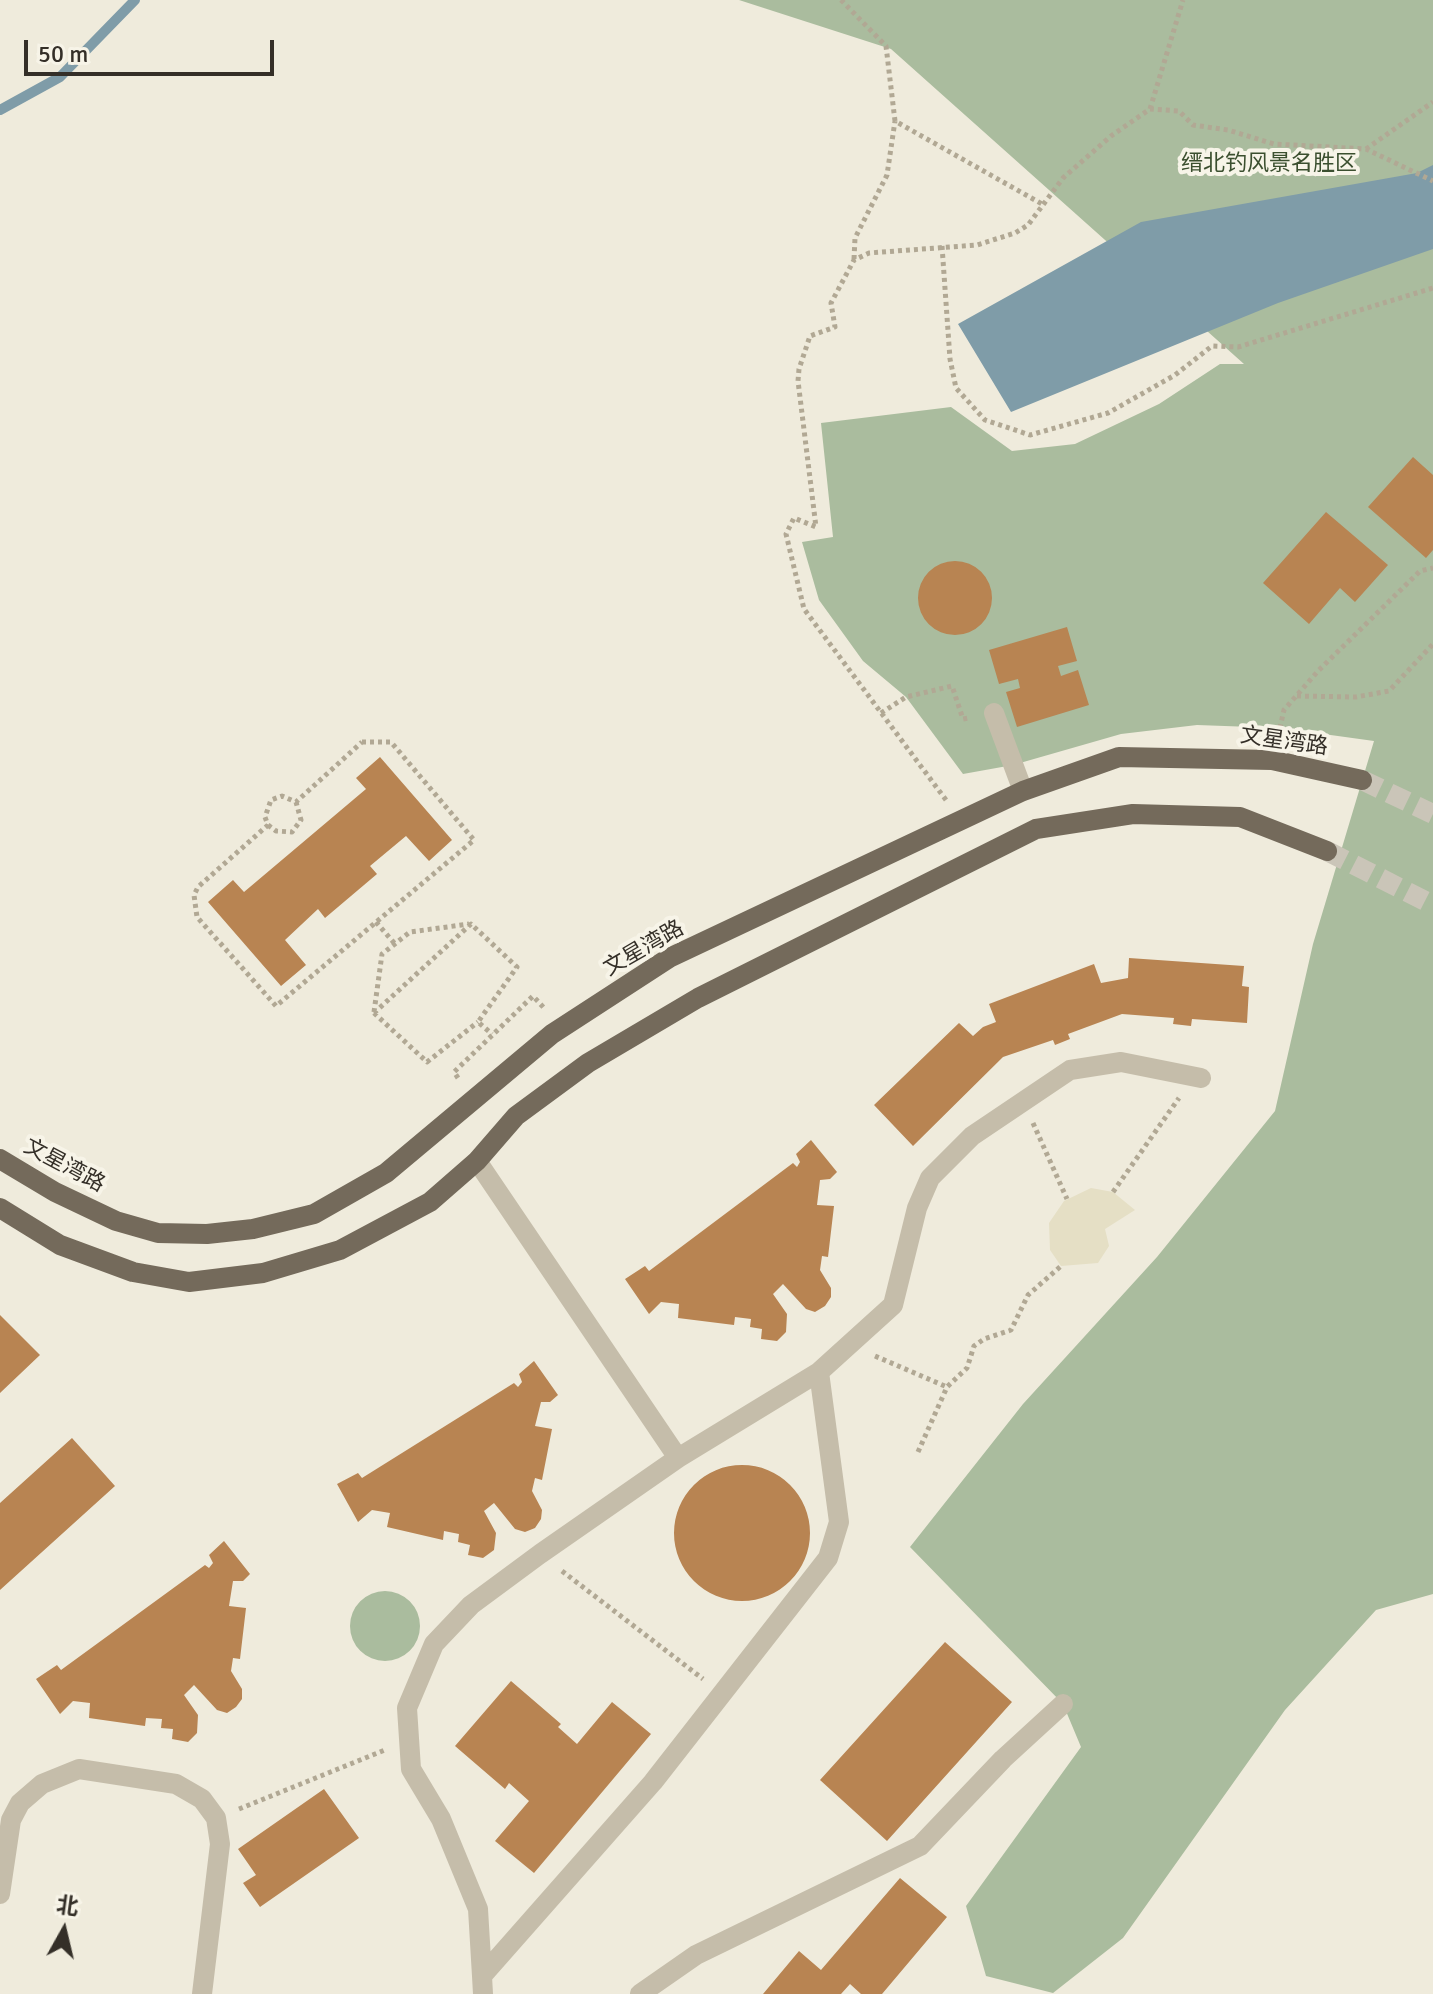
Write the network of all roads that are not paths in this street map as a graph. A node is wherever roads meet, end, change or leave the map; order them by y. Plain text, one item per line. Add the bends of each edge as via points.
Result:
1 (994, 713) dead end
2 (1362, 780) tunnel mouth
3 (1023, 791) junction
4 (1327, 851) tunnel mouth
5 (1201, 1078) dead end
6 (0, 1159) edge
7 (477, 1161) junction
8 (0, 1208) edge
9 (819, 1372) junction
10 (678, 1458) junction
11 (1063, 1704) dead end
12 (0, 1894) edge
13 (482, 1985) edge
14 (202, 1994) edge
15 (640, 1994) edge

1 - 3 lane
2 - 3 main road, 文星湾路 via 1272,760 1119,757
3 - 6 main road, 文星湾路 via 669,958 552,1034 386,1173 314,1214 253,1229 158,1233 104,1215
4 - 7 main road via 1240,817 1133,814 1036,829 698,998 612,1048 516,1116
5 - 9 lane via 1121,1062 1070,1070 972,1136 930,1178 917,1208 893,1305
7 - 8 main road via 430,1202 340,1250 263,1273 189,1282 133,1272 60,1245
7 - 10 lane
9 - 10 lane
9 - 13 lane via 839,1522 835,1542 814,1580
10 - 13 lane via 471,1605 434,1644 407,1708 411,1769 441,1819 478,1909
11 - 15 lane via 920,1846 696,1955
12 - 14 lane via 15,1811 56,1776 79,1769 176,1784 202,1799 216,1818 220,1844

